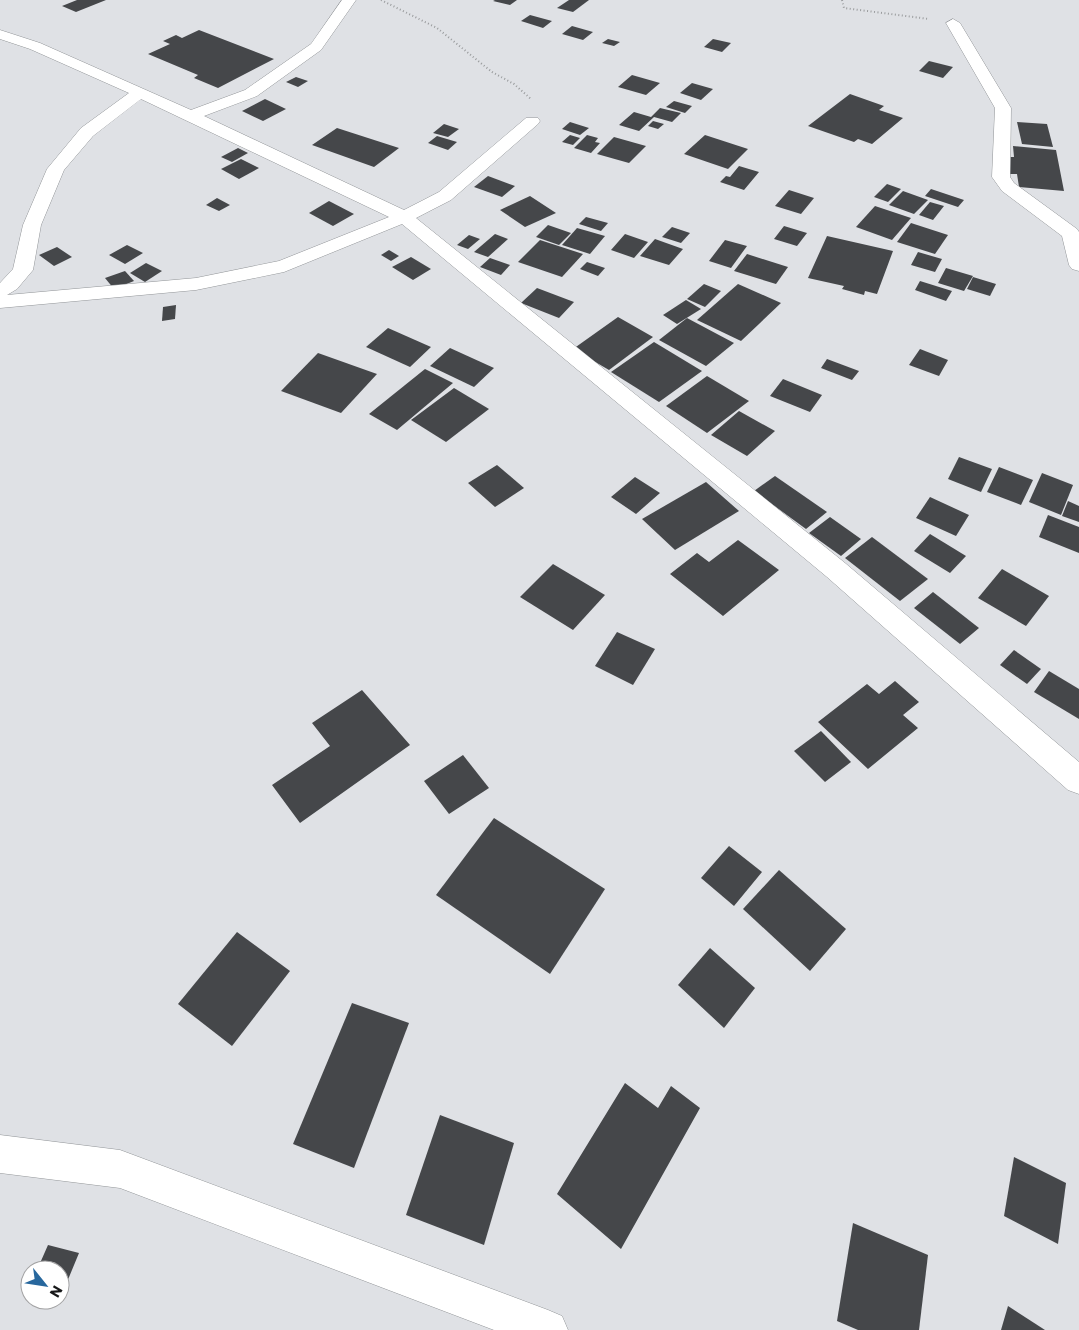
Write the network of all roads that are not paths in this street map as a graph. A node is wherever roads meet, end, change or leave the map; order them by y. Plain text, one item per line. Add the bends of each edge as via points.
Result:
1 (349, 0) edge
2 (953, 23) road end
3 (0, 34) edge
4 (140, 92) junction
5 (190, 116) junction
6 (532, 121) road end
7 (404, 217) junction
8 (1079, 264) edge
9 (0, 291) edge
10 (0, 302) edge
11 (1079, 780) edge
12 (0, 1154) edge
13 (548, 1330) edge

1 - 5 street via 316,47 251,93
2 - 8 street via 1002,108 1001,177 1008,187 1070,233
3 - 4 street
4 - 5 street
4 - 9 street via 87,132 56,169 32,224 23,270
5 - 7 street
6 - 7 street via 445,196
7 - 10 street via 336,247 275,268 196,284
7 - 11 street via 836,570
12 - 13 street via 120,1169

